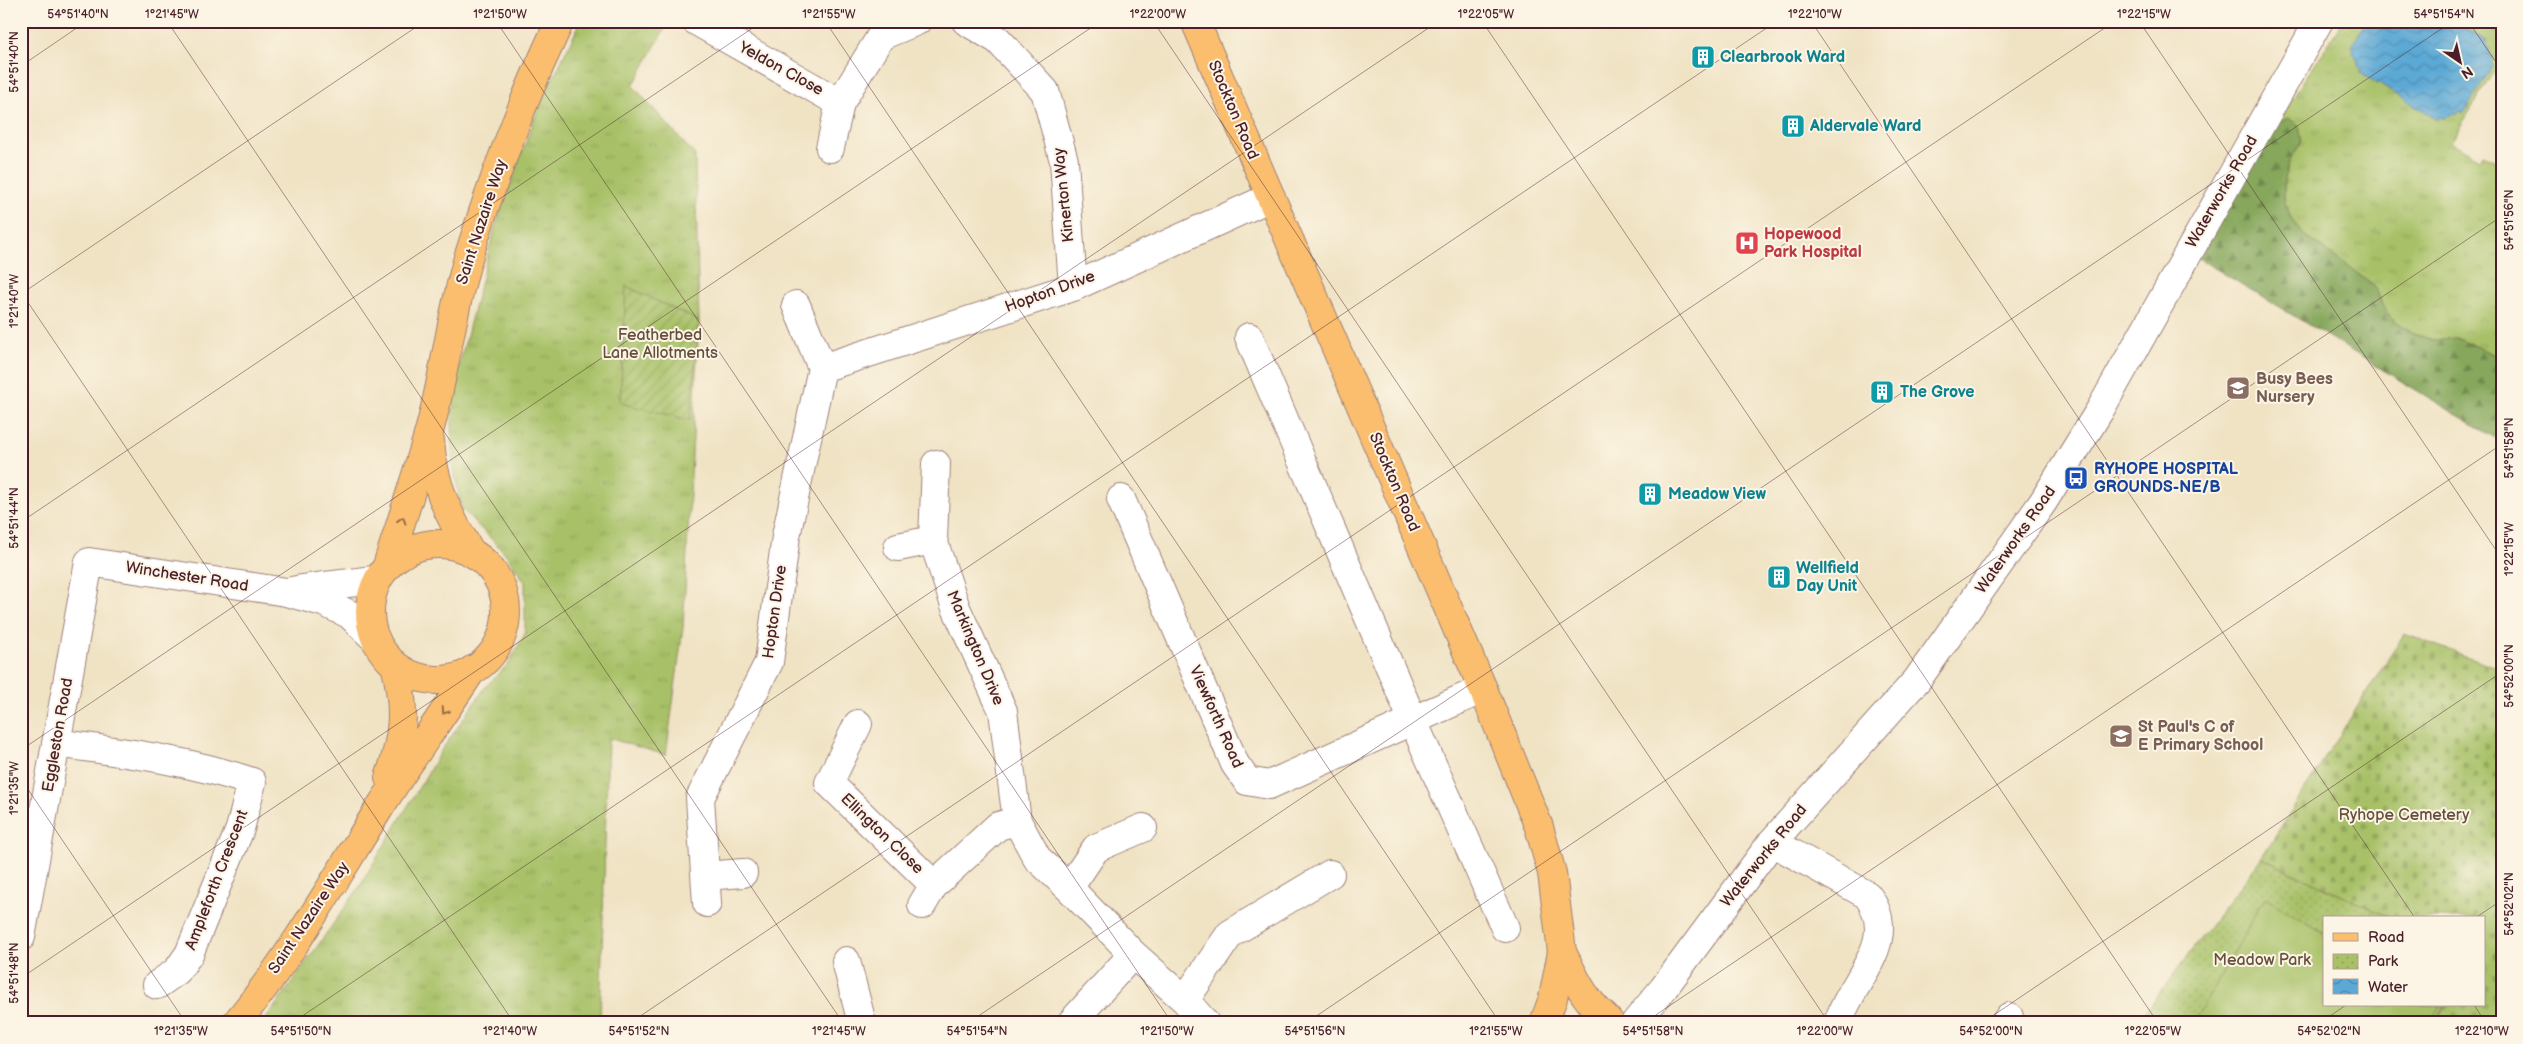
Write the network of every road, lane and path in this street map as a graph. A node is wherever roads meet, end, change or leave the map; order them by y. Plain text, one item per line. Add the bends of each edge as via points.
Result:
1 (560, 21) edge
2 (696, 21) edge
3 (917, 21) edge
4 (966, 21) edge
5 (1195, 21) edge
6 (2319, 21) edge
7 (840, 103) junction
8 (830, 148) dead end
9 (1271, 197) junction
10 (1072, 287) junction
11 (796, 305) dead end
12 (1249, 337) dead end
13 (822, 368) junction
14 (429, 431) junction
15 (936, 464) dead end
16 (1121, 498) dead end
17 (933, 540) junction
18 (898, 547) dead end
19 (471, 552) junction
20 (89, 562) joint
21 (383, 573) junction
22 (286, 592) junction
23 (376, 640) junction
24 (395, 664) junction
25 (472, 670) junction
26 (1482, 689) junction
27 (1414, 721) junction
28 (858, 724) dead end
29 (56, 743) junction
30 (378, 810) junction
31 (1017, 821) junction
32 (1143, 828) dead end
33 (1772, 842) junction
34 (743, 873) dead end
35 (1330, 874) dead end
36 (706, 876) junction
37 (1069, 888) junction
38 (706, 903) dead end
39 (1505, 928) dead end
40 (21, 937) edge
41 (1562, 952) junction
42 (1133, 954) junction
43 (846, 961) dead end
44 (157, 985) dead end
45 (1663, 988) junction
46 (1185, 1000) junction
47 (1603, 1015) edge
48 (1544, 1021) edge
49 (236, 1023) edge
50 (862, 1023) edge
51 (1071, 1023) edge
52 (1205, 1023) edge
53 (1635, 1023) edge
54 (1838, 1023) edge

1 - 14 main road, Saint Nazaire Way via 535,74 469,256
2 - 7 street, Yeldon Close
3 - 7 street via 881,36
4 - 10 street, Kinerton Way via 998,40 1045,91 1064,161
5 - 9 main road, Stockton Road
6 - 33 street, Waterworks Road via 2068,466 1916,680
7 - 8 street
9 - 10 street, Hopton Drive
9 - 26 main road, Stockton Road
10 - 13 street, Hopton Drive
11 - 13 street
12 - 27 street
13 - 36 street, Hopton Drive via 786,536 770,662 700,798
14 - 19 main road, Saint Nazaire Way via 440,495
21 -> 14 main road, Saint Nazaire Way
15 - 17 street, Markington Drive
16 - 27 street, Viewforth Road via 1235,764 1248,781 1269,785
17 - 18 street
17 - 31 street, Markington Drive via 956,608 1003,712
19 - 21 main road, Saint Nazaire Way via 449,545 427,545 406,552
19 - 25 main road, Saint Nazaire Way via 484,562 502,588 506,619 495,648
20 - 22 street, Winchester Road
20 - 29 street, Eggleston Road
21 - 22 street via 358,583 329,584
21 - 23 main road, Saint Nazaire Way via 372,594 370,609
22 - 23 street via 323,602 349,614
23 - 24 main road, Saint Nazaire Way
24 - 25 main road, Saint Nazaire Way via 409,673 441,680
24 - 30 main road, Saint Nazaire Way via 404,716 399,752
25 -> 30 main road, Saint Nazaire Way
26 - 27 street, Viewforth Road
26 - 41 main road, Stockton Road via 1539,827 1552,873
27 - 39 street
28 - 31 street, Ellington Close via 829,782 928,895 998,826
29 - 40 street, Eggleston Road
29 - 44 street, Ampleforth Crescent via 214,769 252,782 240,829 190,954 177,971
30 - 49 main road, Saint Nazaire Way via 327,895
31 - 37 street, Markington Drive via 1036,858
32 - 37 street via 1096,848
33 - 45 street, Waterworks Road
33 - 54 street via 1866,895 1876,908 1880,936
34 - 36 street
35 - 46 street via 1230,934
36 - 38 street, Hopton Drive
37 - 42 street, Markington Drive
41 - 47 main road, Stockton Road via 1582,990
41 - 48 main road, Stockton Road via 1559,975
42 - 46 street, Markington Drive
42 - 51 street
43 - 50 street
45 - 47 street, Waterworks Road via 1646,1002 1626,1011
45 - 53 street, Waterworks Road
46 - 52 street, Markington Drive
47 - 48 main road, Stockton Road via 1581,1003 1567,1004

